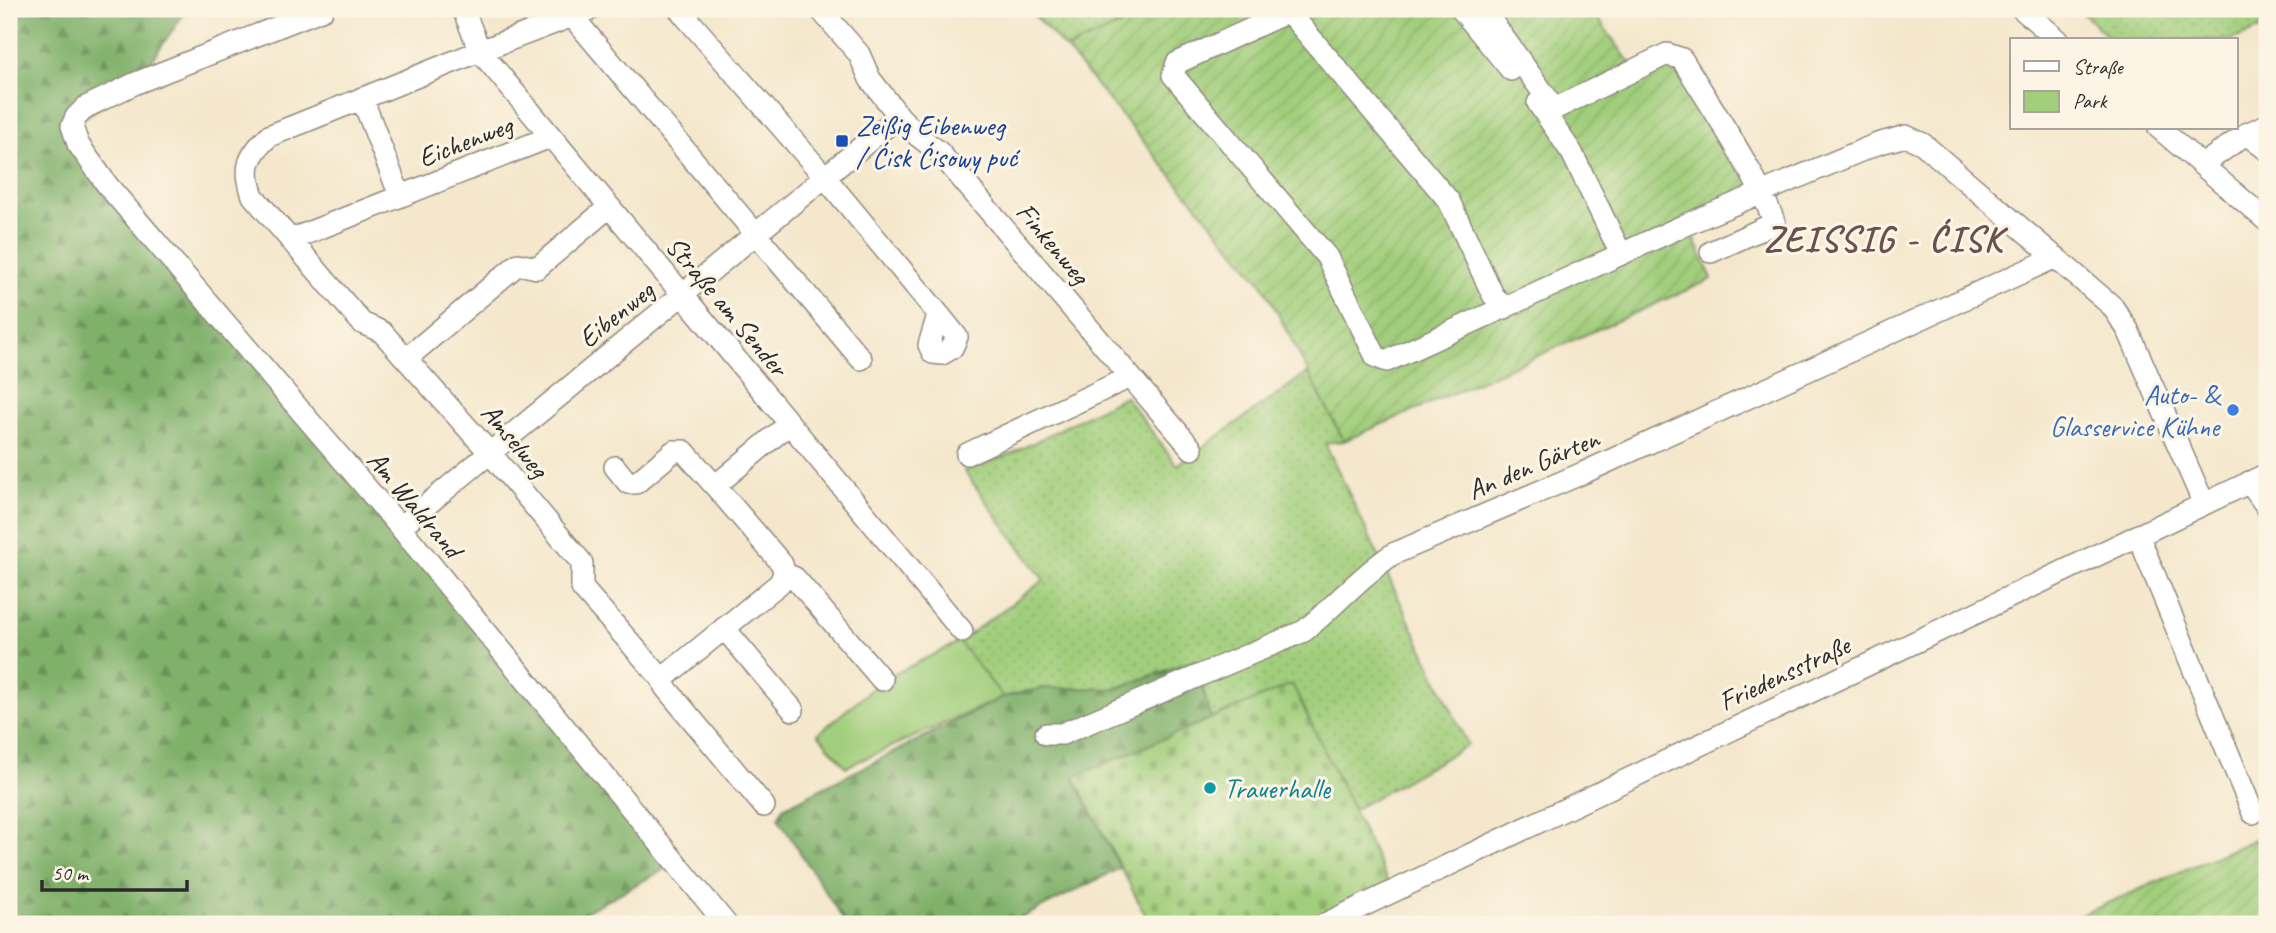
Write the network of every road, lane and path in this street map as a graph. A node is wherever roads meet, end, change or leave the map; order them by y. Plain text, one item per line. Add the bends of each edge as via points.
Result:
1 (323, 9) edge
2 (463, 9) edge
3 (679, 9) edge
4 (820, 9) edge
5 (1461, 9) edge
6 (1483, 9) edge
7 (2022, 9) edge
8 (1291, 10) edge
9 (582, 12) edge
10 (2056, 38) edge
11 (480, 51) junction
12 (362, 98) junction
13 (1546, 113) junction
14 (899, 116) junction
15 (2267, 125) edge
16 (2161, 130) edge
17 (2246, 134) junction
18 (550, 137) junction
19 (2267, 150) edge
20 (2202, 165) junction
21 (824, 176) junction
22 (1762, 192) junction
23 (400, 197) junction
24 (609, 208) junction
25 (2267, 221) edge
26 (756, 234) junction
27 (290, 240) junction
28 (1711, 252) dead end
29 (1621, 254) junction
30 (2056, 257) junction
31 (682, 296) junction
32 (1505, 308) junction
33 (938, 315) dead end
34 (407, 358) junction
35 (861, 359) dead end
36 (1130, 377) junction
37 (789, 424) junction
38 (1192, 449) dead end
39 (490, 453) junction
40 (967, 454) dead end
41 (615, 467) dead end
42 (2258, 478) edge
43 (715, 486) junction
44 (2204, 504) junction
45 (2267, 507) edge
46 (400, 527) junction
47 (2138, 535) junction
48 (784, 573) junction
49 (724, 628) junction
50 (962, 631) dead end
51 (662, 679) junction
52 (882, 680) dead end
53 (793, 710) dead end
54 (1046, 734) dead end
55 (764, 806) dead end
56 (2253, 813) dead end
57 (726, 924) edge
58 (1325, 924) edge

1 - 46 street, Am Waldrand via 136,83 86,107 72,126 78,144 108,187
2 - 11 street, Straße am Sender
3 - 21 street
4 - 14 street, Finkenweg via 859,54 870,79
5 - 13 street
6 - 13 street via 1547,98
7 - 10 street
8 - 32 street via 1449,201 1493,295
8 - 32 street via 1177,63 1173,75 1327,257 1376,357 1387,361
9 - 11 street, Amselweg
9 - 26 street
11 - 12 street, Amselweg
11 - 18 street, Straße am Sender
12 - 23 street, Eichenweg
12 - 27 street, Amselweg via 269,136 254,150 248,166 253,196
13 - 22 street via 1667,54 1682,59
13 - 29 street via 1573,153
14 - 21 street, Eibenweg
14 - 36 street, Finkenweg via 939,152
15 - 17 street
16 - 20 street
17 - 19 street
17 - 20 street
18 - 23 street, Eichenweg
18 - 24 street, Straße am Sender
20 - 25 street
21 - 26 street, Eibenweg
21 - 33 street
22 - 28 street via 1775,223
22 - 29 street
22 - 30 street via 1906,136 1923,144
23 - 27 street, Eichenweg
24 - 31 street, Straße am Sender
24 - 34 street via 537,268 518,264
26 - 31 street, Eibenweg
26 - 35 street
27 - 34 street, Amselweg via 362,323 382,332
29 - 32 street
30 - 44 street via 2112,306 2129,330
30 - 54 street, An den Gärten via 1620,457 1394,554 1369,570 1304,631 1062,734
31 - 37 street, Straße am Sender
31 - 39 street, Eibenweg
34 - 39 street, Amselweg
36 - 38 street, Finkenweg
36 - 40 street
37 - 43 street
37 - 50 street, Straße am Sender
39 - 46 street, Eibenweg
39 - 51 street, Amselweg via 582,563 582,588
41 - 43 street via 628,483 636,483 674,451 684,451
42 - 44 street, Friedensstraße
42 - 45 street
43 - 48 street via 782,564
44 - 47 street, Friedensstraße
46 - 57 street, Am Waldrand
47 - 56 street
47 - 58 street, Friedensstraße
48 - 49 street via 780,583
48 - 52 street via 795,578
49 - 51 street
49 - 53 street
51 - 55 street, Amselweg

